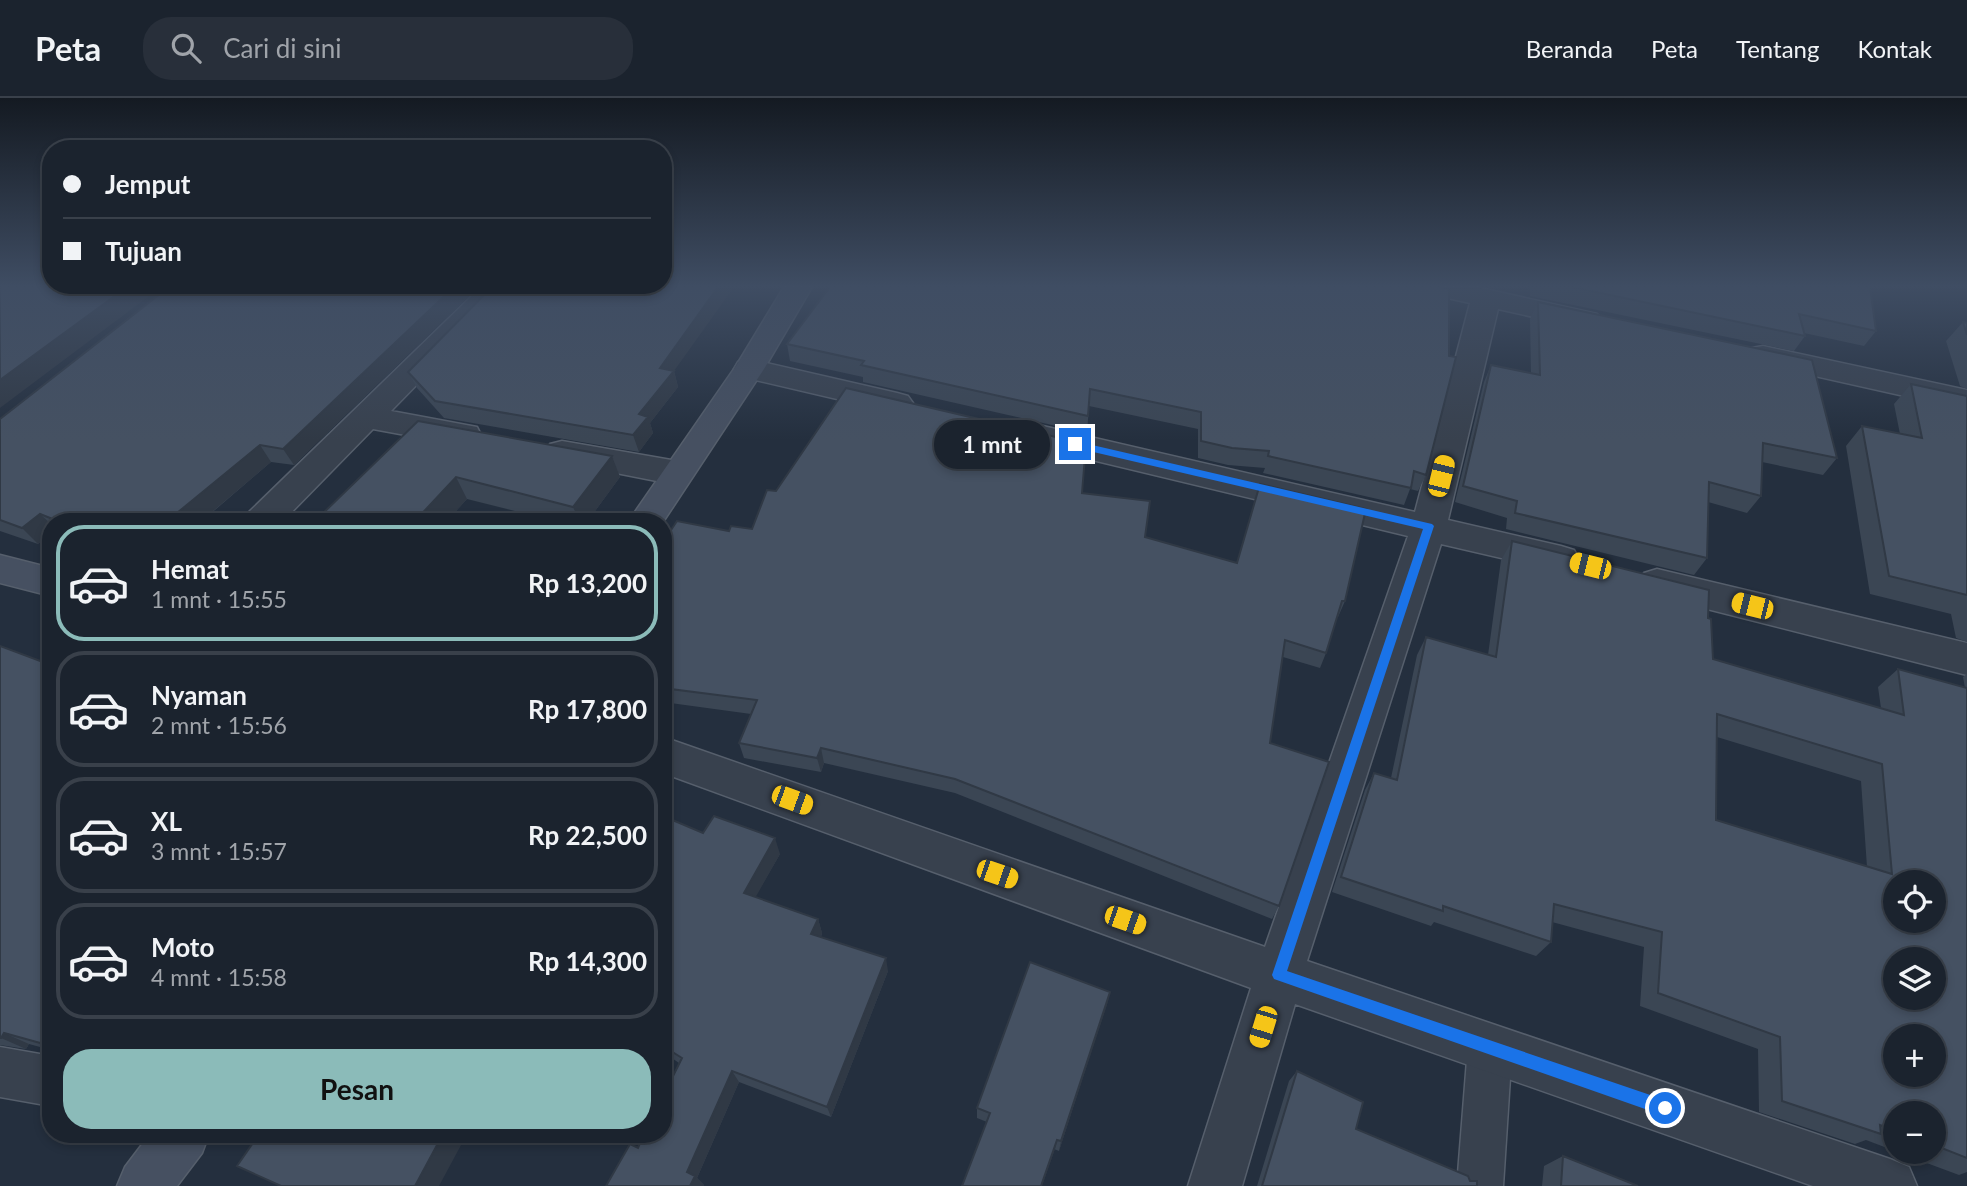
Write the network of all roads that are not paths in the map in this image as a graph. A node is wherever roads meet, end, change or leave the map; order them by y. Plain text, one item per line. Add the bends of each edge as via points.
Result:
1 (446, 338) edge
2 (768, 338) edge
3 (1477, 338) edge
4 (1729, 348) edge
5 (749, 369) junction
6 (1967, 400) edge
7 (925, 410) edge
8 (366, 417) junction
9 (1007, 429) edge
10 (677, 472) junction
11 (269, 513) edge
12 (651, 513) edge
13 (1429, 526) junction
14 (1590, 566) edge
15 (0, 569) edge
16 (1630, 576) edge
17 (42, 580) edge
18 (1967, 659) edge
19 (672, 758) edge
20 (1279, 975) junction
21 (1490, 1047) junction
22 (0, 1072) edge
23 (42, 1079) edge
24 (176, 1143) edge
25 (144, 1186) edge
26 (1216, 1186) edge
27 (1480, 1186) edge
28 (1890, 1186) edge

1 - 8 street
2 - 5 main road
3 - 13 street
4 - 6 street
5 - 7 street
5 - 10 main road
8 - 10 street
8 - 11 street
9 - 13 street
10 - 12 main road
13 - 14 street
13 - 20 street
15 - 17 main road
16 - 18 street
19 - 20 street
20 - 21 street
20 - 26 street
21 - 27 lane
21 - 28 street
22 - 23 street
24 - 25 main road

